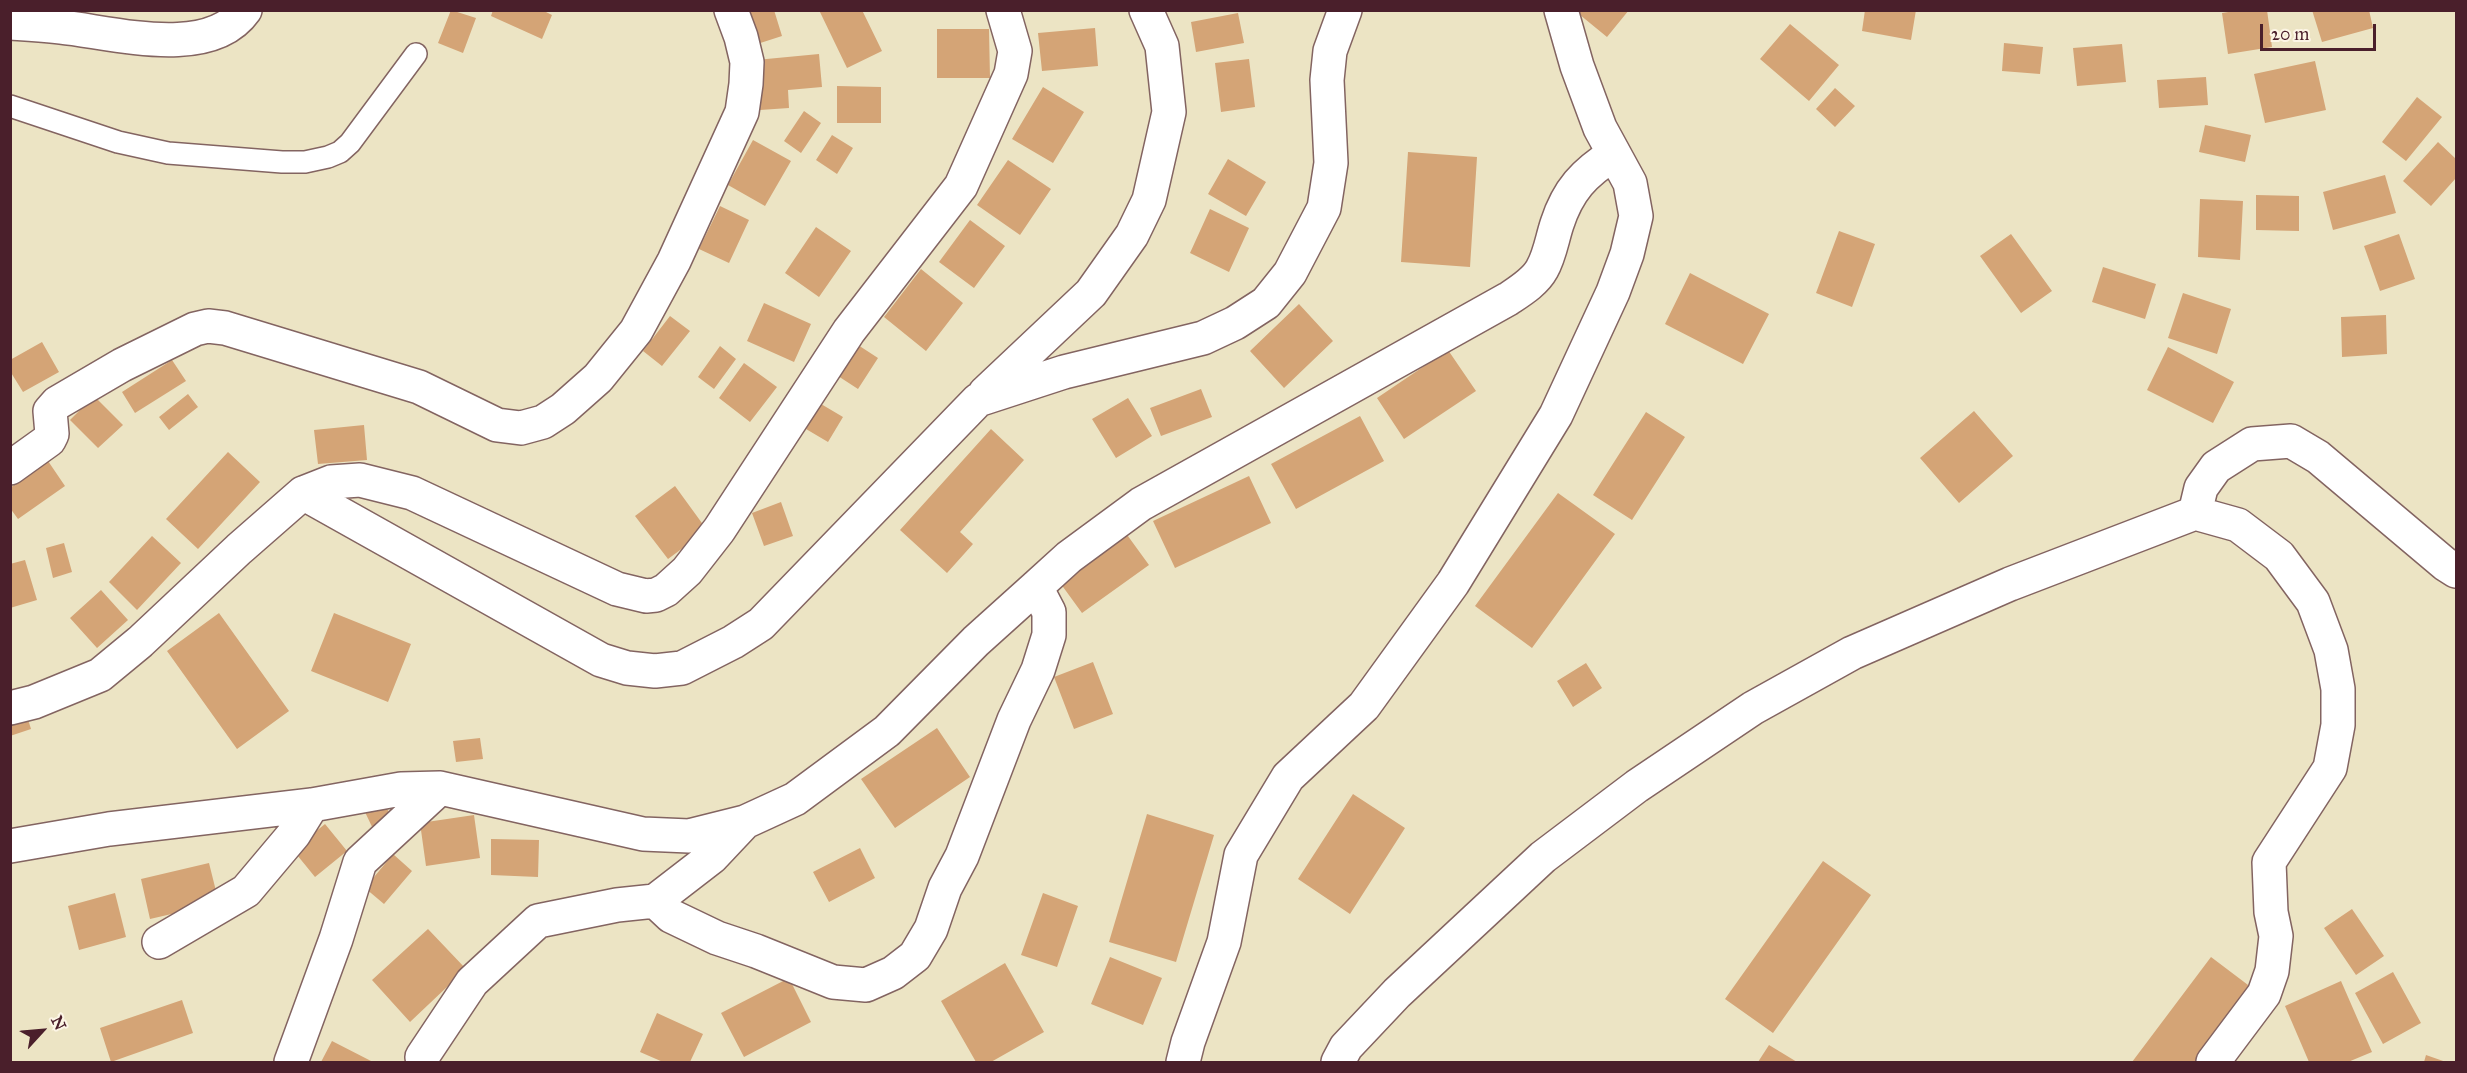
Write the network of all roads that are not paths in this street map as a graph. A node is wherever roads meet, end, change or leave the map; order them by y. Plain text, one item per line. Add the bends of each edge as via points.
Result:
1 (245, 10) edge
2 (731, 10) edge
3 (1003, 10) edge
4 (1146, 10) edge
5 (1345, 10) edge
6 (1561, 10) edge
7 (10, 23) edge
8 (416, 54) dead end
9 (10, 106) edge
10 (1614, 154) junction
11 (978, 400) junction
12 (10, 468) edge
13 (303, 493) junction
14 (2195, 513) junction
15 (2457, 571) edge
16 (1036, 587) junction
17 (10, 708) edge
18 (440, 788) junction
19 (312, 806) junction
20 (745, 822) junction
21 (10, 846) edge
22 (655, 901) junction
23 (159, 942) dead end
24 (291, 1062) edge
25 (423, 1062) edge
26 (1184, 1062) edge
27 (1338, 1062) edge
28 (2214, 1062) edge

1 - 7 street via 228,26 179,40 133,39
2 - 12 street via 747,62 742,112 674,261 636,331 598,378 543,422 521,428 497,425 419,387 208,326 122,365 57,403 50,411 49,440
3 - 13 street via 1016,51 1011,74 962,186 849,331 719,530 687,571 666,590 646,596 617,589 412,493 360,480 331,482
4 - 11 street via 1162,46 1169,112 1149,200 1132,236 1090,293
5 - 11 street via 1330,51 1327,80 1331,163 1324,208 1290,273 1266,303 1203,338 1064,372
6 - 10 street via 1577,66
8 - 9 lane via 350,143 328,157 305,162 168,153 118,142
10 - 16 street via 1592,168 1572,189 1542,269 1528,285 1142,504 1069,557
10 - 26 street via 1629,183 1636,216 1613,292 1556,415 1446,593 1364,706 1288,777 1241,855 1224,942
11 - 13 street via 760,624 682,668 627,668 601,660
13 - 17 street via 100,675
14 - 15 street via 2201,488 2216,467 2252,444 2291,441 2318,457
14 - 27 street via 2010,584 1874,644 1753,708 1543,857 1397,993 1346,1047
14 - 28 street via 2238,525 2279,555 2313,602 2331,650 2338,689 2338,725 2330,768 2269,862 2276,936 2272,971 2264,994
16 - 20 street via 887,731 795,799
16 - 22 street via 1049,612 1049,635 1038,670 1014,720 931,929 915,956 893,973 866,985 833,982 717,938 671,916
18 - 19 street via 401,789
18 - 20 street via 643,834 688,836
18 - 24 street via 360,862
19 - 21 street
19 - 23 street via 246,891
20 - 22 street via 712,857
22 - 25 street via 538,921 472,982 422,1057

